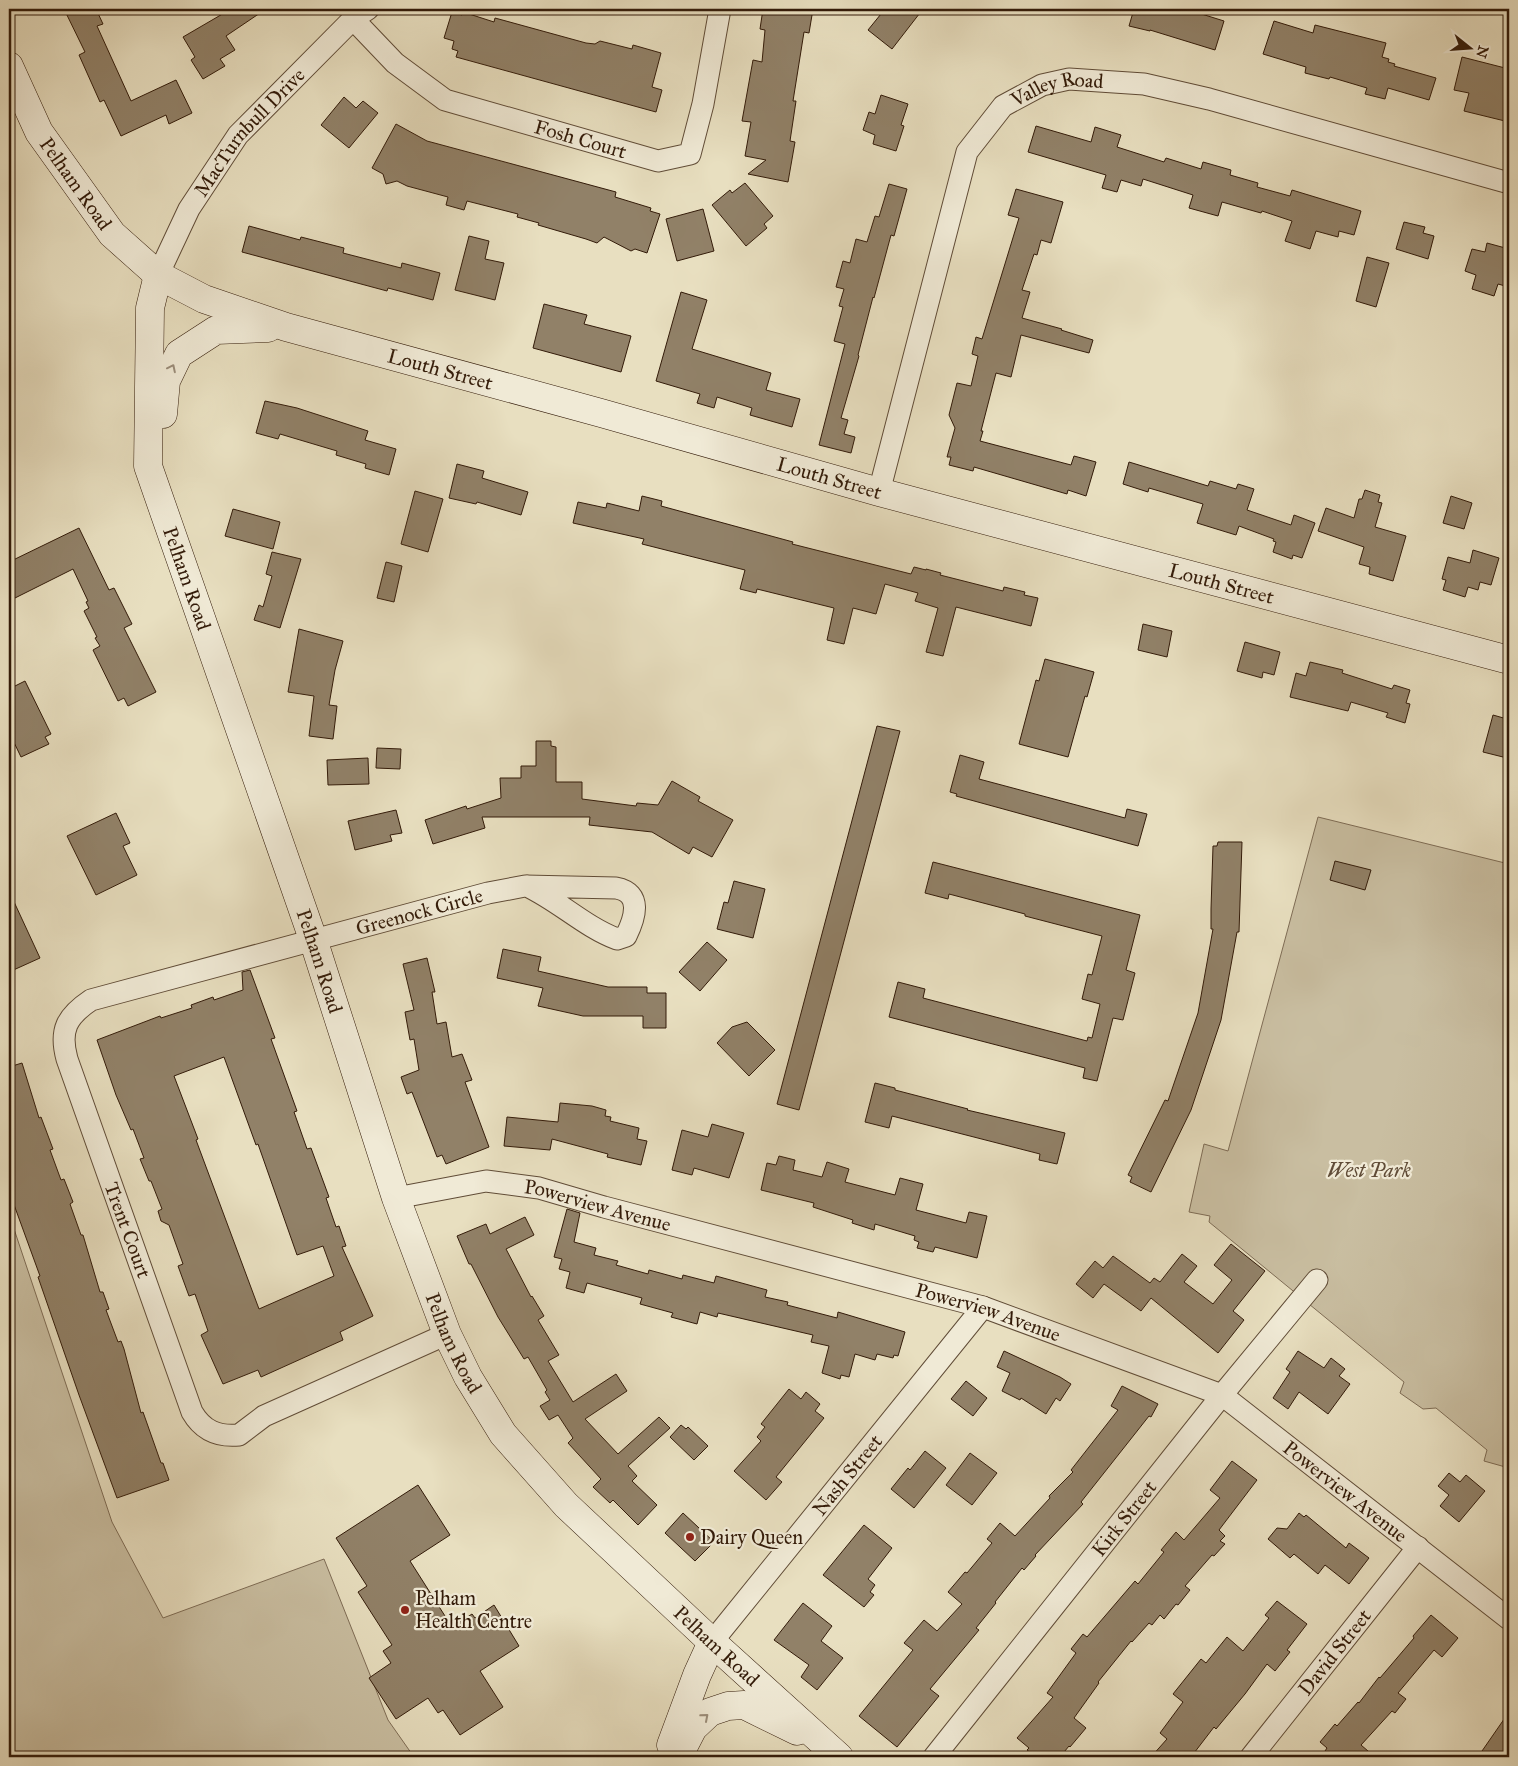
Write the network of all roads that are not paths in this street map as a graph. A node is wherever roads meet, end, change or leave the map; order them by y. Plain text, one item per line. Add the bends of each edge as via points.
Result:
1 (720, 9) edge
2 (361, 14) edge
3 (9, 66) edge
4 (1509, 183) edge
5 (158, 275) junction
6 (286, 328) junction
7 (148, 466) junction
8 (879, 492) junction
9 (1509, 660) edge
10 (527, 886) dead end
11 (313, 940) junction
12 (396, 1198) junction
13 (1317, 1280) dead end
14 (983, 1307) junction
15 (446, 1334) junction
16 (1222, 1395) junction
17 (1418, 1547) junction
18 (1509, 1619) edge
19 (712, 1642) junction
20 (833, 1752) edge
21 (666, 1757) edge
22 (678, 1757) edge
23 (934, 1757) edge
24 (1252, 1757) edge

1 - 2 street, Fosh Court via 704,104 690,154 658,161 445,100 395,62
2 - 5 street, MacTurnbull Drive via 238,135 188,209
3 - 5 main road, Pelham Road via 39,132 112,234
4 - 8 street, Valley Road via 1209,99 1144,84 1069,78 1042,86 1003,106 967,152
5 - 6 main road, Louth Street via 204,299
5 - 7 main road, Pelham Road via 150,308
7 -> 6 main road via 162,425 166,381 179,354 216,330
6 - 8 main road, Louth Street
7 - 11 main road, Pelham Road
8 - 9 main road, Louth Street
10 - 11 street, Greenock Circle via 488,893
11 - 12 main road, Pelham Road
11 - 15 street, Trent Court via 91,1000 68,1020 63,1038 67,1059 192,1412 210,1432 239,1435 264,1416
12 - 14 street, Powerview Avenue via 486,1181 539,1188
12 - 15 main road, Pelham Road
13 - 16 street, Kirk Street
14 - 16 street, Powerview Avenue
14 - 19 street, Nash Street
15 - 19 main road, Pelham Road via 503,1434 566,1505
16 - 17 street, Powerview Avenue
16 - 23 street, Kirk Street
17 - 18 street, Powerview Avenue
17 - 24 street, David Street
19 - 20 main road, Pelham Road
19 - 21 main road
22 -> 20 main road via 693,1728 710,1712 744,1705

